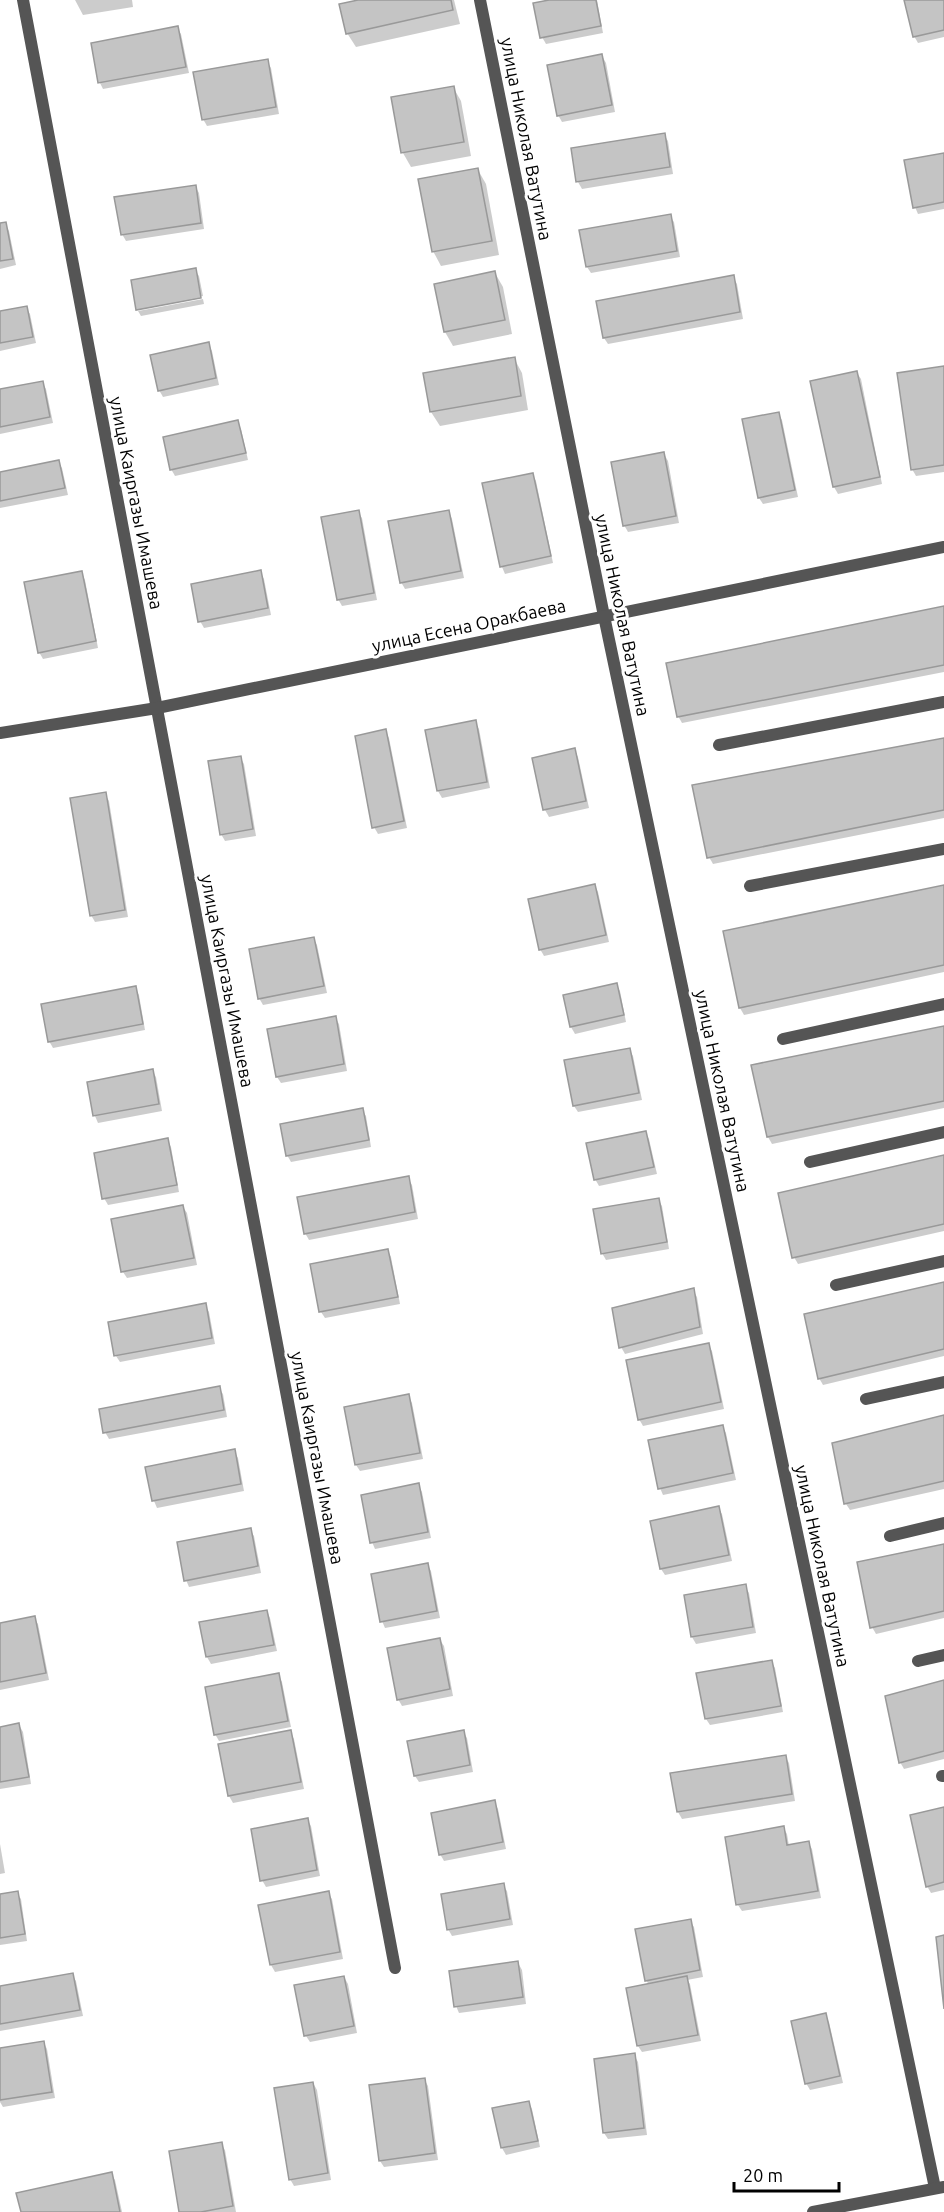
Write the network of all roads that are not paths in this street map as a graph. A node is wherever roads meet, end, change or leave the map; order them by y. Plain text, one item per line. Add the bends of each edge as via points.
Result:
1 (23, 0) edge
2 (480, 0) edge
3 (944, 547) edge
4 (604, 616) junction
5 (944, 702) edge
6 (157, 708) junction
7 (0, 733) edge
8 (719, 745) dead end
9 (944, 849) edge
10 (750, 886) dead end
11 (944, 1004) edge
12 (783, 1039) dead end
13 (944, 1132) edge
14 (810, 1162) dead end
15 (944, 1261) edge
16 (836, 1285) dead end
17 (944, 1382) edge
18 (866, 1399) dead end
19 (944, 1523) edge
20 (890, 1536) dead end
21 (944, 1654) edge
22 (918, 1661) dead end
23 (395, 1968) dead end
24 (940, 2187) edge
25 (813, 2212) edge

1 - 6 street, улица Каиргазы Имашева
2 - 4 street, улица Николая Ватутина
3 - 4 street, улица Есена Оракбаева
4 - 6 street, улица Есена Оракбаева
4 - 24 street, улица Николая Ватутина
5 - 8 street
6 - 7 street, улица Есена Оракбаева
6 - 23 street, улица Каиргазы Имашева
9 - 10 street
11 - 12 street
13 - 14 street
15 - 16 street
17 - 18 street
19 - 20 street
21 - 22 street
24 - 25 street

